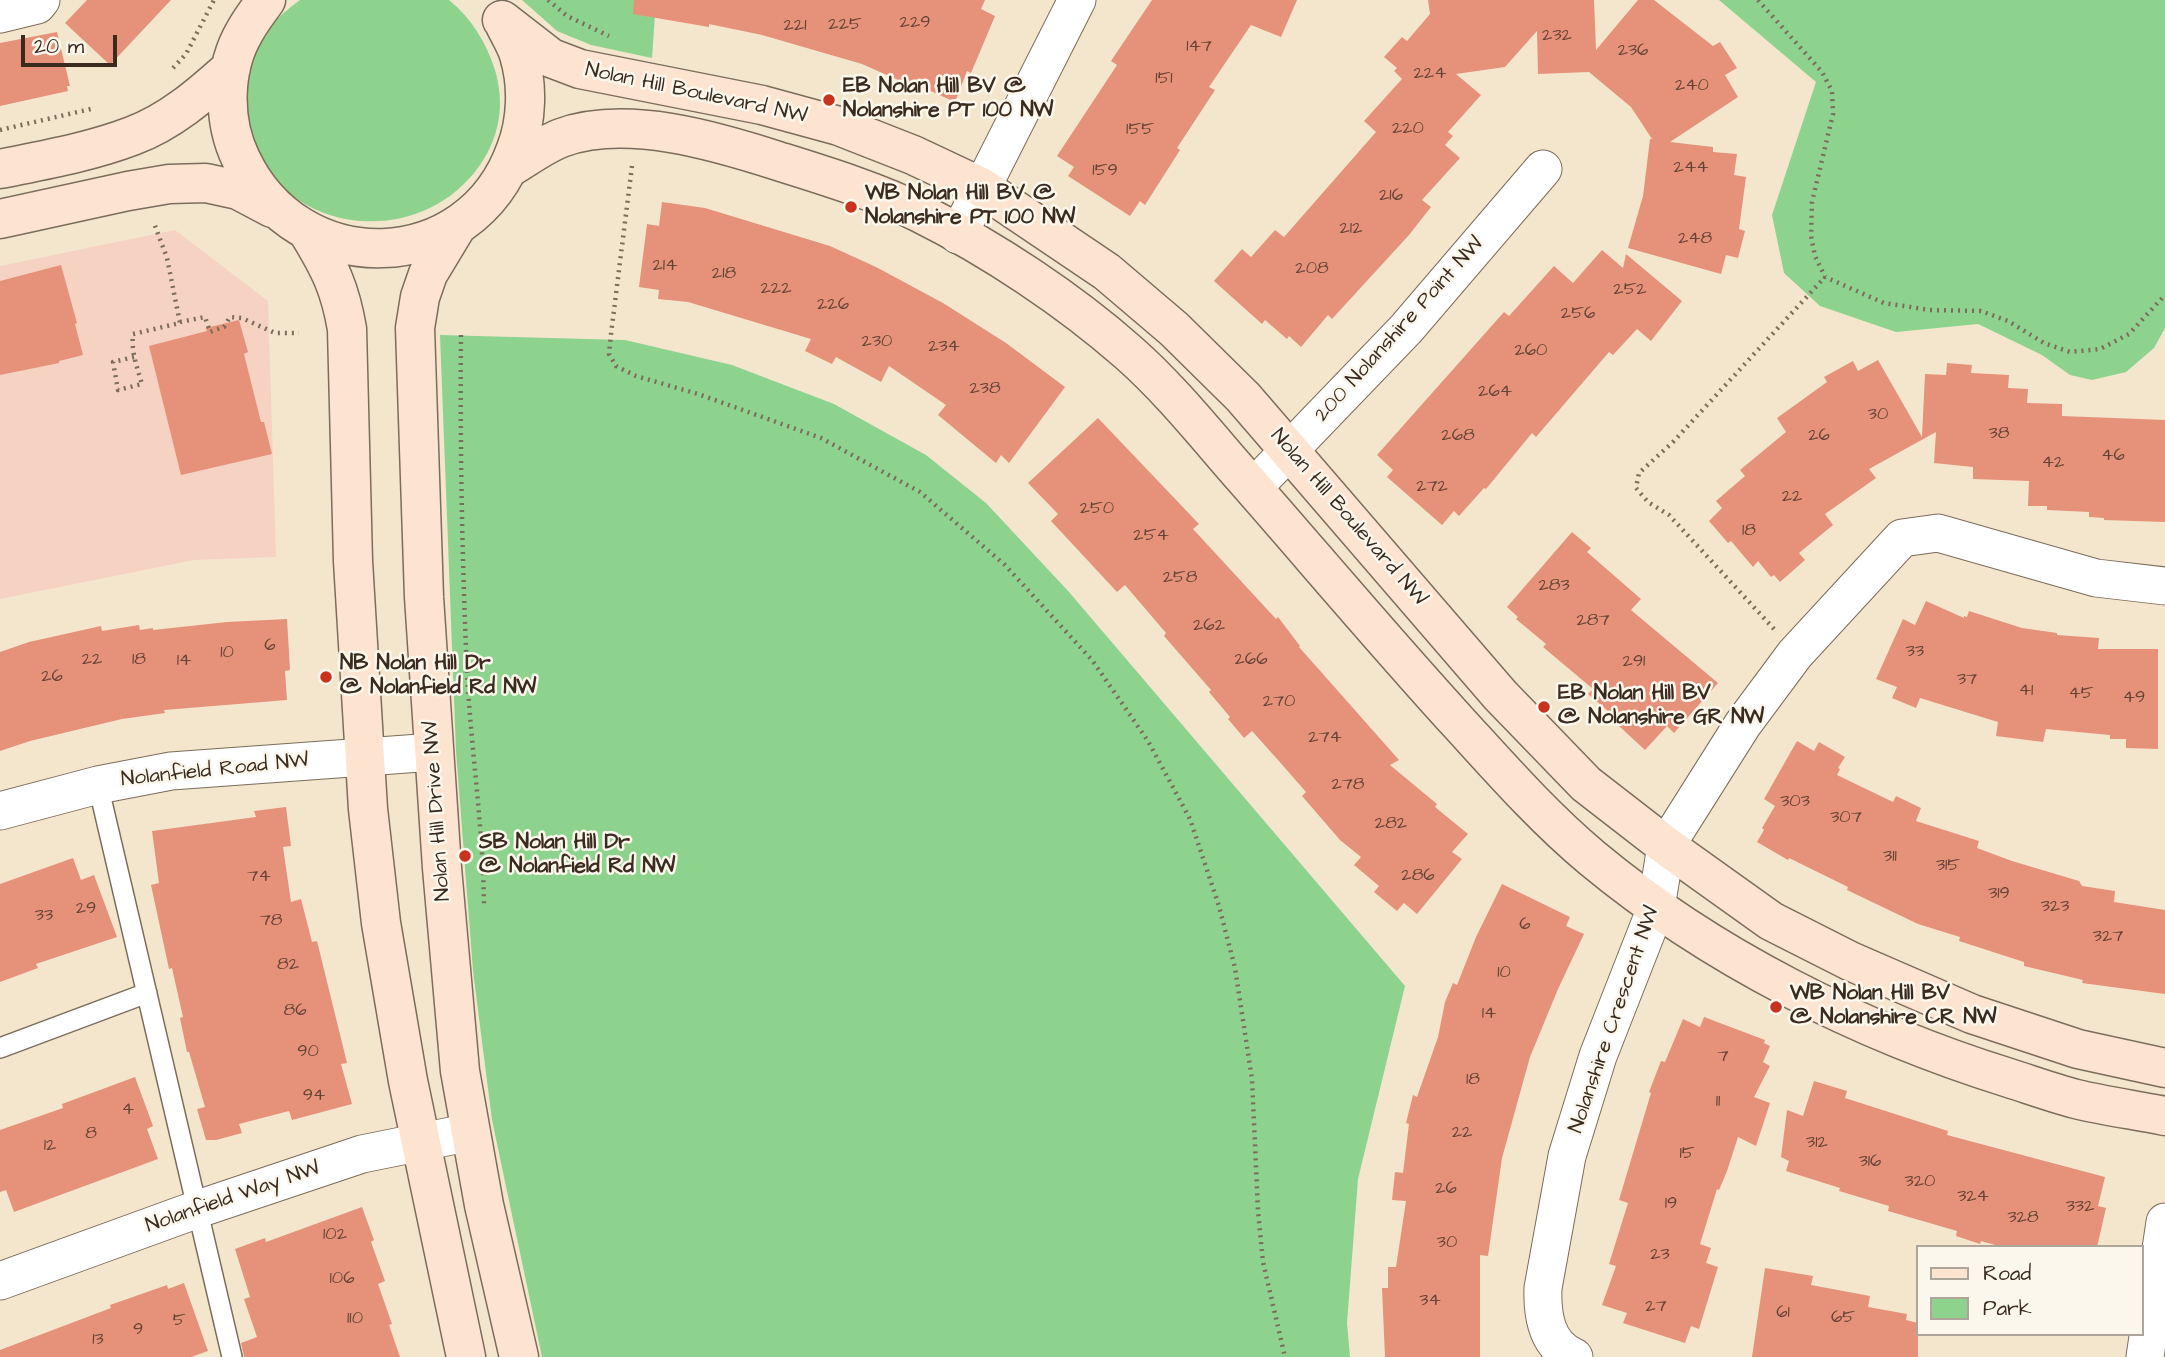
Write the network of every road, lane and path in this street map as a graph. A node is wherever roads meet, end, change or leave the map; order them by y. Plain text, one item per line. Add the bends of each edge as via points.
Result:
1 (41, 0) edge
2 (214, 0) edge
3 (266, 0) edge
4 (548, 0) edge
5 (1077, 0) edge
6 (1758, 0) edge
7 (494, 10) edge
8 (0, 14) edge
9 (620, 38) dead end
10 (231, 68) junction
11 (164, 74) dead end
12 (103, 106) dead end
13 (0, 130) edge
14 (632, 166) dead end
15 (509, 168) junction
16 (0, 169) edge
17 (1543, 169) dead end
18 (981, 187) junction
19 (276, 210) junction
20 (0, 219) edge
21 (154, 223) dead end
22 (457, 226) junction
23 (308, 232) junction
24 (958, 235) junction
25 (1825, 277) junction
26 (2165, 295) edge
27 (180, 323) junction
28 (299, 333) dead end
29 (461, 335) dead end
30 (134, 357) junction
31 (1289, 450) junction
32 (1253, 488) junction
33 (2165, 586) edge
34 (1795, 654) junction
35 (434, 752) junction
36 (365, 756) junction
37 (98, 785) junction
38 (0, 811) edge
39 (1661, 877) junction
40 (484, 911) dead end
41 (147, 993) junction
42 (0, 1048) edge
43 (2165, 1068) edge
44 (2165, 1116) edge
45 (471, 1132) junction
46 (421, 1143) junction
47 (198, 1209) junction
48 (2165, 1222) edge
49 (0, 1281) edge
50 (232, 1357) edge
51 (466, 1357) edge
52 (519, 1357) edge
53 (1285, 1357) edge
54 (1574, 1357) edge
55 (2145, 1357) edge

1 - 8 street
2 - 11 path via 186,54
3 - 10 street via 244,32
4 - 9 path via 568,16
5 - 18 street
6 - 25 path via 1822,72 1832,91 1833,114 1811,225 1815,257
7 - 15 street via 519,55 526,93 522,132
7 - 18 street, Nolan Hill Boulevard NW via 551,58 580,69 762,104 839,126
10 - 16 street via 198,98 133,136
10 - 19 street via 227,107 234,145 251,180
12 - 13 path
14 - 53 path via 609,354 616,366 821,438 920,492 1005,565 1092,660 1148,741 1190,819 1235,968 1252,1079 1263,1262
15 - 22 street via 487,200
15 - 24 street, Nolan Hill Boulevard NW via 559,139 582,133 619,128 677,134 749,151 854,185
17 - 31 street, 200 Nolanshire Point NW via 1406,329
18 - 24 street
18 - 31 street, Nolan Hill Boulevard NW via 1107,272 1174,329
19 - 20 street via 238,190 206,183 169,184
19 - 23 street
21 - 27 path via 167,258
22 - 23 street via 422,242 384,249 345,246
22 - 35 street, Nolan Hill Drive NW via 428,274 415,328
23 - 36 street via 342,298 347,329 353,561
24 - 32 street, Nolan Hill Boulevard NW via 1069,306 1131,355
25 - 26 path via 1884,303 1980,311 2070,352 2100,349 2129,334
25 - 34 path via 1639,473 1636,488 1669,515
27 - 28 path via 205,317 210,332 224,327 230,317 242,318 275,333
27 - 30 path via 133,334
29 - 40 path via 467,670
30 - 30 path via 142,384 118,390 113,362
31 - 32 street, 200 Nolanshire Point NW
31 - 39 street, Nolan Hill Boulevard NW via 1500,695 1586,784
32 - 39 street, Nolan Hill Boulevard NW via 1527,798 1590,856
33 - 34 street, Nolanshire Crescent NW via 2096,578 1938,533 1902,538
34 - 39 street, Nolanshire Crescent NW via 1743,724
35 - 36 street, Nolanfield Road NW
35 - 45 street, Nolan Hill Drive NW via 460,1071
36 - 37 street, Nolanfield Road NW via 171,771
36 - 46 street via 381,923
37 - 38 street, Nolanfield Road NW
37 - 41 lane
39 - 43 street, Nolan Hill Boulevard NW via 1771,921 1850,961 1986,1019 2078,1049
39 - 44 street, Nolan Hill Boulevard NW via 1752,966 1841,1012 1943,1057 2076,1099
39 - 54 street, Nolanshire Crescent NW via 1567,1156 1543,1288 1542,1310 1549,1336
41 - 42 lane
41 - 47 lane
45 - 46 street, Nolanfield Way NW
45 - 52 street, Nolan Hill Drive NW
46 - 47 street, Nolanfield Way NW via 362,1154
46 - 51 street
47 - 49 street, Nolanfield Way NW
47 - 50 lane
48 - 55 street

